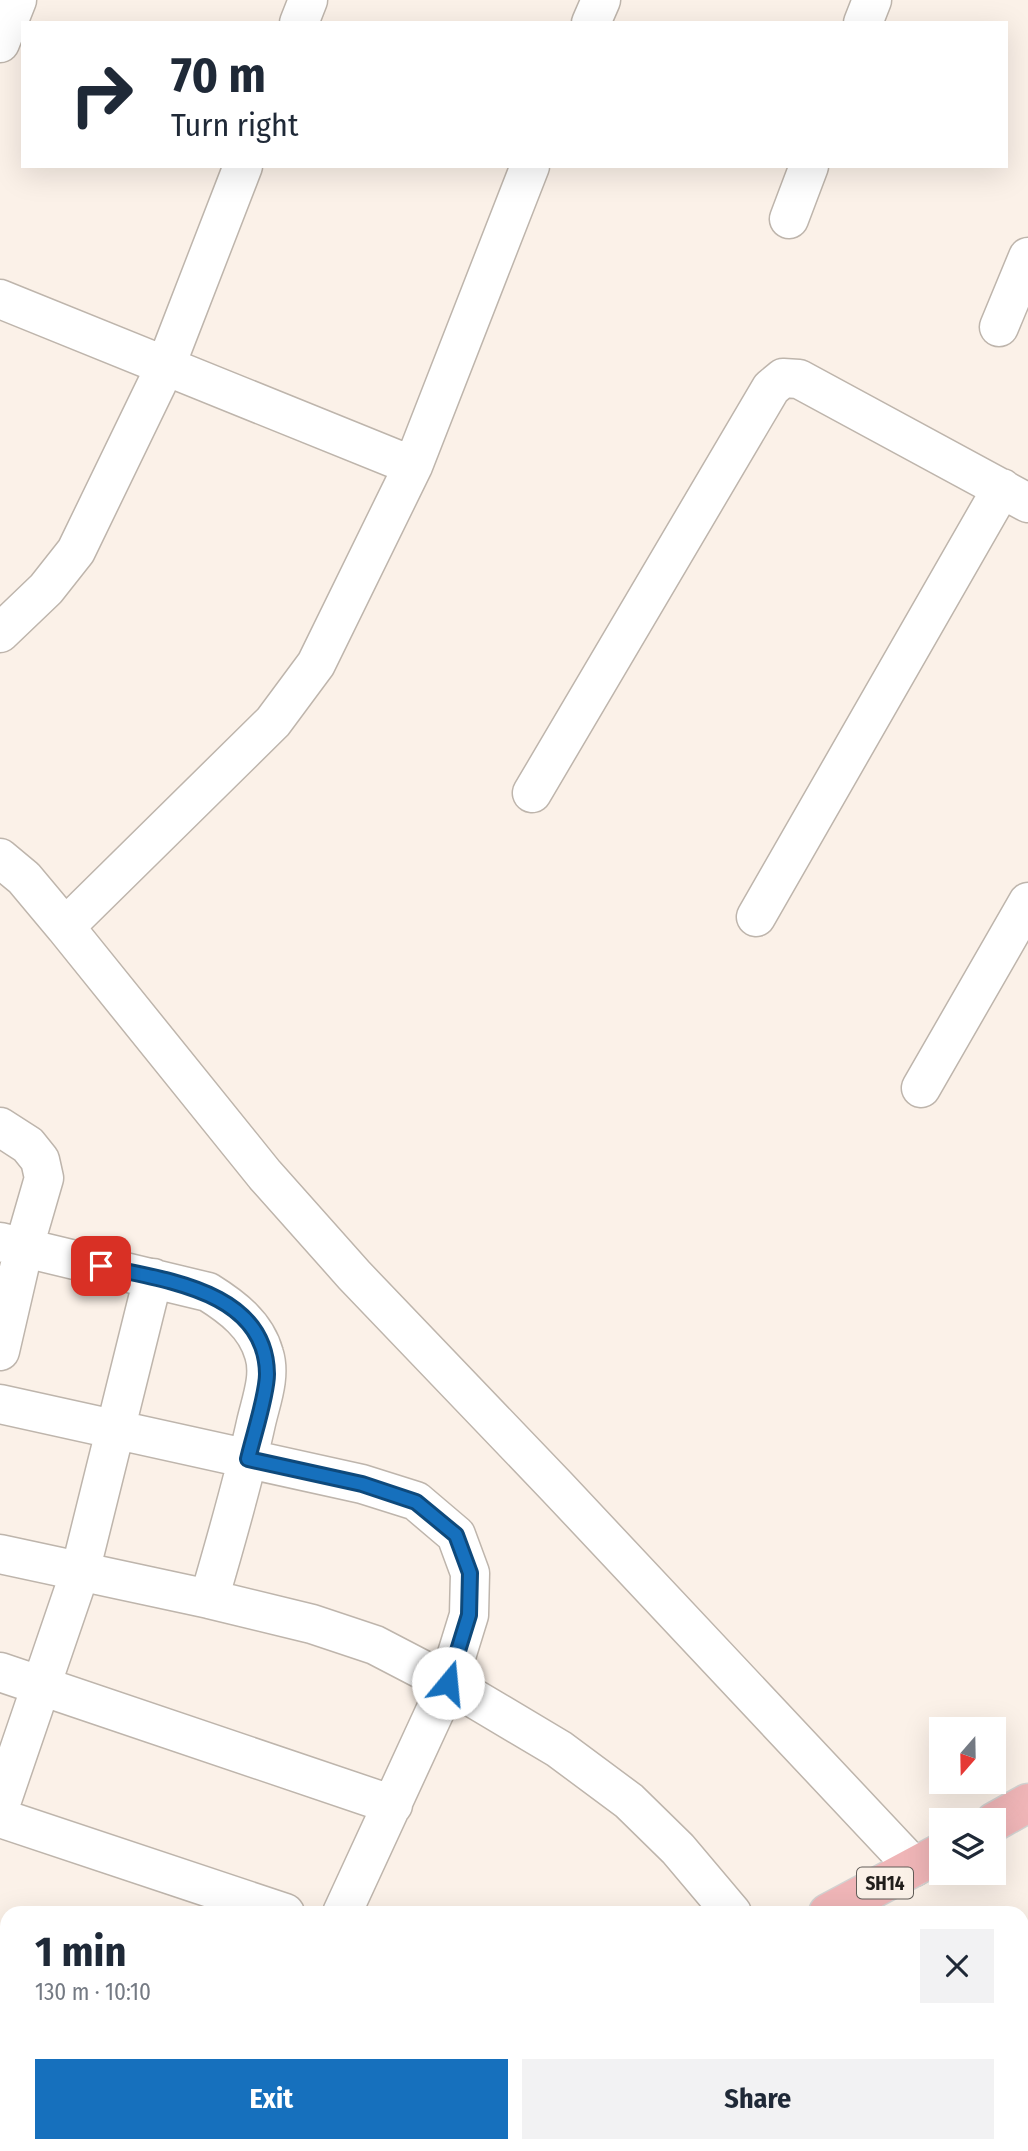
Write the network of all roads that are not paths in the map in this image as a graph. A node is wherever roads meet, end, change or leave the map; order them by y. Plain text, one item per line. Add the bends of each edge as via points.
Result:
1 (17, 0) edge
2 (308, 0) edge
3 (601, 0) edge
4 (872, 0) edge
5 (300, 21) edge
6 (592, 21) edge
7 (864, 21) edge
8 (0, 43) edge
9 (242, 168) edge
10 (529, 168) edge
11 (808, 168) edge
12 (789, 219) dead end
13 (1028, 257) edge
14 (0, 299) edge
15 (999, 327) dead end
16 (166, 365) junction
17 (413, 466) junction
18 (1015, 496) edge
19 (0, 633) edge
20 (533, 793) dead end
21 (0, 858) edge
22 (1028, 902) edge
23 (756, 917) dead end
24 (65, 927) junction
25 (921, 1088) dead end
26 (0, 1127) edge
27 (12, 1245) edge
28 (152, 1278) junction
29 (0, 1351) edge
30 (0, 1404) edge
31 (115, 1430) junction
32 (248, 1459) junction
33 (0, 1554) edge
34 (80, 1572) junction
35 (209, 1599) junction
36 (0, 1672) edge
37 (448, 1683) junction
38 (41, 1685) junction
39 (1028, 1803) edge
40 (393, 1805) junction
41 (0, 1806) edge
42 (1006, 1815) edge
43 (0, 1818) edge
44 (928, 1859) edge
45 (264, 1906) edge
46 (345, 1906) edge
47 (726, 1906) edge
48 (841, 1906) edge

1 - 8 street
2 - 5 street
3 - 6 street
4 - 7 street
9 - 16 street
10 - 17 street
11 - 12 street
13 - 15 street
14 - 16 street
16 - 17 street
16 - 19 street via 76,551 46,589
17 - 24 street via 316,664 273,722
18 - 20 street via 799,379 783,378 771,388
18 - 23 street
21 - 24 street via 24,878
22 - 25 street
24 - 44 street via 265,1175 354,1275 557,1487
26 - 27 street via 29,1145 40,1160 44,1178
27 - 28 street
27 - 29 street
28 - 31 street
28 - 32 street via 208,1292 233,1307 251,1327 264,1353 267,1376
30 - 31 street
31 - 32 street
31 - 34 street
32 - 35 street
32 - 37 street via 362,1484 416,1502 456,1535 470,1573 469,1615
33 - 34 street
34 - 35 street
34 - 38 street
35 - 37 street via 375,1645
36 - 38 street
37 - 40 street
37 - 47 street via 559,1749 629,1801
38 - 40 street
38 - 41 street
39 - 42 main road
40 - 46 street
43 - 45 street
44 - 48 main road, SH14

